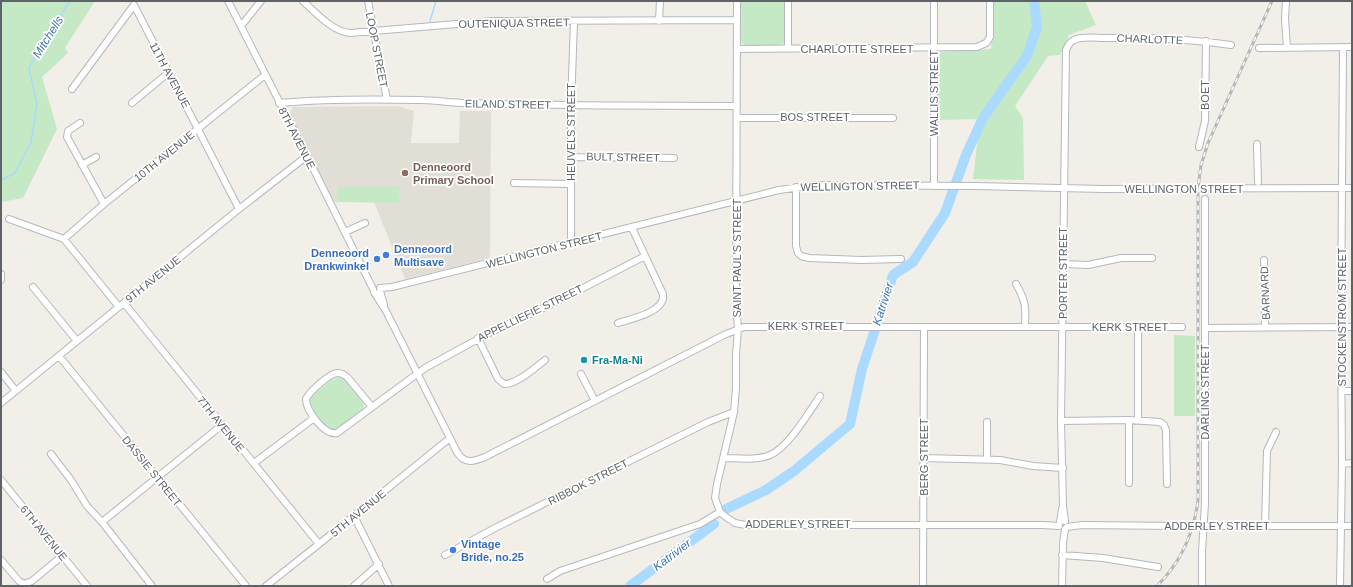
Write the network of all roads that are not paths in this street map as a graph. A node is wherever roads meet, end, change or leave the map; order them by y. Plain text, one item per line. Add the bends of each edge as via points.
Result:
1 (228, 1) edge
2 (260, 1) edge
3 (303, 1) edge
4 (368, 1) edge
5 (660, 1) edge
6 (737, 1) edge
7 (788, 1) edge
8 (934, 1) edge
9 (990, 1) edge
10 (1286, 1) edge
11 (736, 20) junction
12 (574, 22) junction
13 (660, 22) junction
14 (241, 26) junction
15 (374, 30) junction
16 (1071, 42) joint
17 (1206, 42) junction
18 (1231, 45) dead end
19 (1343, 47) junction
20 (1352, 47) edge
21 (934, 48) junction
22 (1259, 48) dead end
23 (1287, 48) junction
24 (737, 49) junction
25 (788, 49) junction
26 (168, 74) junction
27 (265, 75) junction
28 (72, 89) dead end
29 (387, 100) junction
30 (132, 103) dead end
31 (280, 103) junction
32 (571, 105) junction
33 (737, 106) junction
34 (737, 118) junction
35 (893, 118) dead end
36 (80, 123) dead end
37 (198, 128) junction
38 (1257, 144) dead end
39 (1199, 147) dead end
40 (307, 156) junction
41 (96, 157) dead end
42 (571, 157) junction
43 (674, 158) dead end
44 (82, 165) junction
45 (1258, 182) dead end
46 (514, 183) dead end
47 (571, 184) junction
48 (934, 186) junction
49 (796, 187) junction
50 (1063, 188) junction
51 (1342, 188) junction
52 (1352, 188) edge
53 (1205, 199) dead end
54 (737, 201) junction
55 (104, 204) junction
56 (239, 209) junction
57 (10, 220) dead end
58 (365, 223) dead end
59 (632, 228) junction
60 (345, 232) junction
61 (64, 239) junction
62 (571, 242) junction
63 (645, 256) junction
64 (1152, 258) dead end
65 (901, 259) dead end
66 (1264, 260) dead end
67 (1064, 264) junction
68 (1, 274) edge
69 (1, 280) edge
70 (1016, 284) dead end
71 (33, 287) dead end
72 (377, 289) junction
73 (121, 305) junction
74 (618, 323) dead end
75 (1138, 326) junction
76 (924, 327) junction
77 (1025, 327) junction
78 (1063, 327) junction
79 (1182, 327) dead end
80 (1266, 327) junction
81 (1341, 327) junction
82 (1352, 327) edge
83 (738, 328) junction
84 (1205, 328) junction
85 (478, 338) junction
86 (77, 342) junction
87 (59, 356) junction
88 (545, 360) dead end
89 (1, 372) edge
90 (417, 373) junction
91 (581, 374) dead end
92 (16, 391) junction
93 (1342, 391) junction
94 (1352, 391) edge
95 (820, 396) dead end
96 (595, 401) junction
97 (1, 403) edge
98 (372, 407) junction
99 (734, 412) junction
100 (314, 418) junction
101 (1129, 420) junction
102 (1138, 420) junction
103 (1061, 421) junction
104 (987, 422) dead end
105 (222, 425) junction
106 (1276, 432) dead end
107 (450, 438) junction
108 (51, 454) dead end
109 (723, 458) junction
110 (924, 458) junction
111 (463, 459) joint
112 (987, 460) junction
113 (254, 463) junction
114 (1352, 463) edge
115 (1342, 464) junction
116 (1063, 468) junction
117 (158, 477) junction
118 (1, 480) edge
119 (1129, 483) dead end
120 (1167, 484) dead end
121 (720, 512) junction
122 (354, 516) junction
123 (102, 522) junction
124 (923, 525) junction
125 (1063, 525) junction
126 (1265, 526) junction
127 (1352, 526) edge
128 (1340, 527) junction
129 (320, 544) junction
130 (445, 555) dead end
131 (1062, 555) junction
132 (62, 556) junction
133 (1, 561) edge
134 (379, 564) junction
135 (1158, 567) dead end
136 (547, 579) dead end
137 (87, 586) edge
138 (152, 586) edge
139 (246, 586) edge
140 (266, 586) edge
141 (354, 586) edge
142 (389, 586) edge
143 (923, 586) edge
144 (1062, 586) edge
145 (1202, 586) edge
146 (1340, 586) edge

1 - 14 street, 8TH AVENUE
2 - 14 street
3 - 15 street, OUTENIQUA STREET via 342,32
4 - 15 street, LOOP STREET
5 - 13 street
6 - 11 street, SAINT PAUL'S STREET
7 - 25 street
8 - 21 street, WALLIS STREET
9 - 21 street, CHARLOTTE STREET via 990,37 986,43 977,47
10 - 23 street
11 - 13 street, OUTENIQUA STREET
11 - 24 street, SAINT PAUL'S STREET
12 - 13 street, OUTENIQUA STREET
12 - 15 street, OUTENIQUA STREET via 492,21
12 - 32 street, HEUVELS STREET
14 - 27 street, 8TH AVENUE
15 - 29 street, LOOP STREET
16 - 17 street, CHARLOTTE via 1079,39 1142,38
16 - 50 street, PORTER STREET via 1065,55
17 - 18 street, CHARLOTTE
17 - 39 street, BOET via 1205,121
19 - 20 street
19 - 23 street
19 - 51 street, STOCKENSTROM STREET
21 - 25 street, CHARLOTTE STREET
21 - 48 street, WALLIS STREET
22 - 23 street
24 - 25 street, CHARLOTTE STREET
24 - 33 street, SAINT PAUL'S STREET
26 - 28 street, 11TH AVENUE via 134,5
26 - 30 street
26 - 37 street, 11TH AVENUE
27 - 31 street, 8TH AVENUE
27 - 37 street, 10TH AVENUE
29 - 31 street, EILAND STREET
29 - 32 street, EILAND STREET
31 - 40 street, 8TH AVENUE
32 - 33 street, EILAND STREET
32 - 42 street, HEUVELS STREET
33 - 34 street, SAINT PAUL'S STREET
34 - 35 street, BOS STREET
34 - 54 street, SAINT PAUL'S STREET
36 - 44 street via 68,131 67,138
37 - 55 street, 10TH AVENUE
37 - 56 street, 11TH AVENUE
38 - 45 street
40 - 56 street, 9TH AVENUE
40 - 60 street, 8TH AVENUE
41 - 44 street
42 - 43 street, BULT STREET
42 - 47 street, HEUVELS STREET
44 - 55 street
46 - 47 street
47 - 62 street, HEUVELS STREET
48 - 49 street, WELLINGTON STREET
48 - 50 street, WELLINGTON STREET
49 - 54 street, WELLINGTON STREET
49 - 65 street via 796,246 801,256 843,260
50 - 51 street, WELLINGTON STREET
50 - 67 street, PORTER STREET
51 - 52 street, WELLINGTON STREET
51 - 81 street, STOCKENSTROM STREET
53 - 84 street, DARLING STREET
54 - 59 street, WELLINGTON STREET
54 - 83 street, SAINT PAUL'S STREET
55 - 61 street, 10TH AVENUE
56 - 73 street, 9TH AVENUE
57 - 61 street
58 - 60 street
59 - 62 street, WELLINGTON STREET
59 - 63 street
60 - 72 street, 8TH AVENUE
61 - 73 street, 7TH AVENUE
62 - 72 street, WELLINGTON STREET
63 - 74 street via 663,294 663,302 652,311
63 - 85 street, APPELLIEFIE STREET via 556,302
64 - 67 street via 1111,259 1088,265
66 - 80 street, BARNARD
67 - 78 street, PORTER STREET
68 - 69 street
70 - 77 street via 1026,306
71 - 86 street
72 - 90 street, 8TH AVENUE
73 - 86 street, 9TH AVENUE
73 - 105 street, 7TH AVENUE
75 - 78 street, KERK STREET
75 - 79 street, KERK STREET
75 - 102 street
76 - 77 street, KERK STREET
76 - 83 street, KERK STREET
76 - 110 street, BERG STREET
77 - 78 street, KERK STREET
78 - 103 street, PORTER STREET
80 - 81 street
80 - 84 street
81 - 82 street
81 - 93 street, STOCKENSTROM STREET
83 - 96 street, KERK STREET
83 - 99 street, SAINT PAUL'S STREET
84 - 145 street, DARLING STREET via 1205,503
85 - 88 street via 498,379 504,384 522,377
85 - 90 street, APPELLIEFIE STREET
86 - 87 street, 9TH AVENUE
87 - 92 street, 9TH AVENUE
87 - 117 street, DASSIE STREET
89 - 92 street
90 - 98 street, APPELLIEFIE STREET
90 - 107 street, 8TH AVENUE
91 - 96 street
92 - 97 street, 9TH AVENUE
93 - 94 street
93 - 115 street, STOCKENSTROM STREET
95 - 109 street via 782,448 762,457
96 - 111 street, KERK STREET via 477,460 470,462
98 - 100 street via 335,434 325,430
98 - 100 street via 344,374 336,373 306,397 306,405
99 - 109 street, SAINT PAUL'S STREET
99 - 130 street, RIBBOK STREET via 708,422
100 - 113 street
101 - 102 street
101 - 103 street
101 - 119 street
102 - 120 street via 1160,422 1164,425
103 - 116 street, PORTER STREET
104 - 112 street
105 - 113 street, 7TH AVENUE
105 - 117 street
106 - 126 street via 1267,451
107 - 111 street, 8TH AVENUE
107 - 122 street, 5TH AVENUE
108 - 123 street via 87,506
109 - 121 street, SAINT PAUL'S STREET via 715,491
110 - 112 street
110 - 124 street, BERG STREET
112 - 116 street
113 - 129 street, 7TH AVENUE
114 - 115 street
115 - 128 street, STOCKENSTROM STREET
116 - 125 street, PORTER STREET
117 - 123 street
117 - 139 street, DASSIE STREET
118 - 132 street, 6TH AVENUE
121 - 124 street, ADDERLEY STREET via 735,523 746,525
121 - 136 street via 700,524 560,571
122 - 129 street, 5TH AVENUE
122 - 134 street
123 - 138 street
124 - 125 street, ADDERLEY STREET
124 - 143 street, BERG STREET
125 - 126 street, ADDERLEY STREET, bridge
125 - 131 street, PORTER STREET
126 - 128 street, ADDERLEY STREET
127 - 128 street, ADDERLEY STREET
128 - 146 street, STOCKENSTROM STREET
129 - 140 street, 5TH AVENUE
131 - 135 street via 1103,558
131 - 144 street, PORTER STREET
132 - 133 street via 32,581 24,584
132 - 137 street, 6TH AVENUE
134 - 141 street
134 - 142 street

